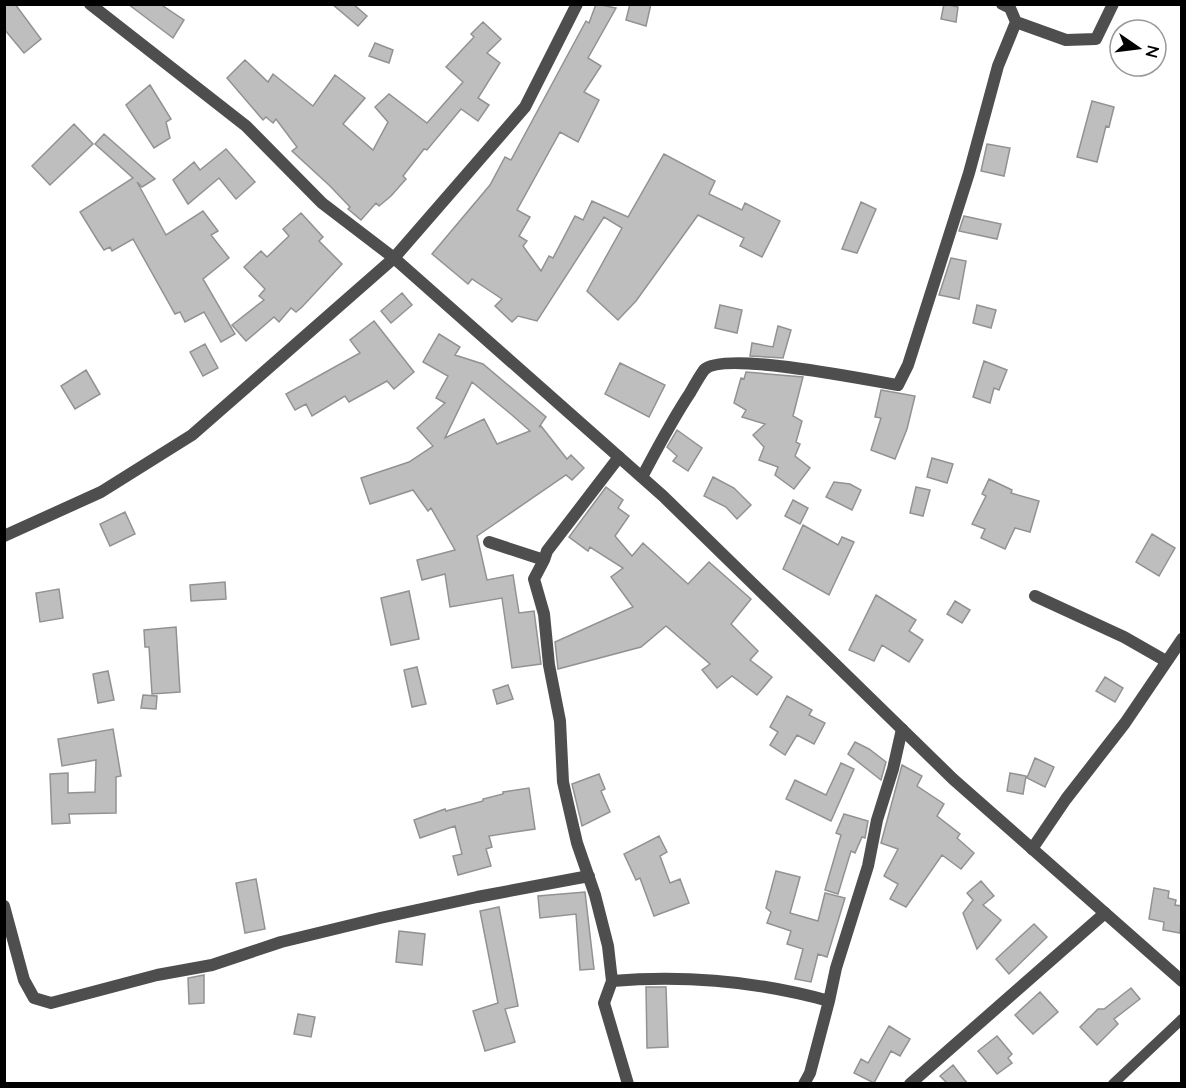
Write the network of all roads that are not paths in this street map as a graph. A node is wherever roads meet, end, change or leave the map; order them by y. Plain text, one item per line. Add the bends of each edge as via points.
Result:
1 (90, 4) edge
2 (577, 4) edge
3 (1002, 4) edge
4 (1113, 4) edge
5 (1016, 22) junction
6 (394, 258) junction
7 (619, 457) junction
8 (642, 477) junction
9 (4, 536) edge
10 (489, 542) dead end
11 (544, 560) junction
12 (1035, 596) dead end
13 (1182, 639) edge
14 (1166, 661) junction
15 (902, 729) junction
16 (1032, 849) junction
17 (589, 876) junction
18 (4, 906) edge
19 (1105, 913) junction
20 (612, 981) junction
21 (1182, 981) edge
22 (829, 1001) junction
23 (1182, 1019) edge
24 (628, 1083) edge
25 (804, 1083) edge
26 (910, 1083) edge
27 (1113, 1083) edge

1 - 6 street via 246,126 322,202
2 - 6 street via 525,107
3 - 5 street via 1010,8
4 - 5 street via 1096,39 1066,40
5 - 8 street via 998,66 969,173 908,365 898,385 816,370 722,363 706,369
6 - 7 street
6 - 9 street via 192,435 101,492
7 - 8 street
7 - 11 street
8 - 15 street
10 - 11 street
11 - 17 street via 534,579 544,614 560,721 563,782
12 - 14 street
13 - 14 street
14 - 16 street
15 - 16 street
15 - 22 street
16 - 19 street
17 - 18 street via 380,918 280,942 212,965 156,975 51,1003 34,998 24,980
17 - 20 street via 608,946
19 - 21 street
19 - 26 street
20 - 22 street via 700,978 784,988
20 - 24 street via 604,1003
22 - 25 street
23 - 27 lane

